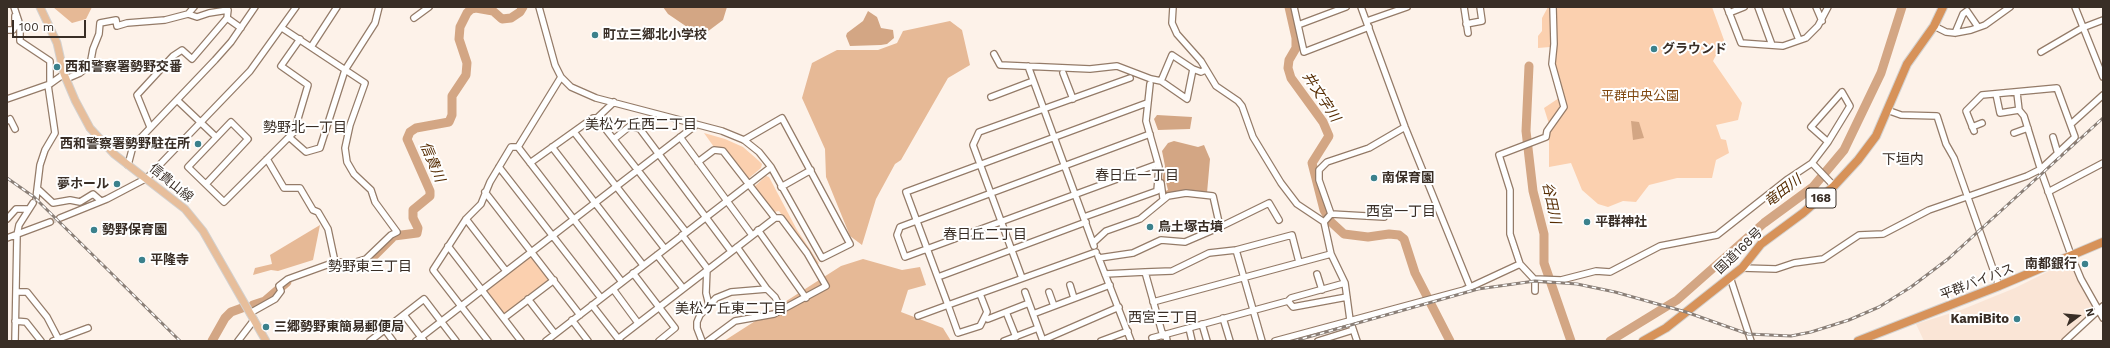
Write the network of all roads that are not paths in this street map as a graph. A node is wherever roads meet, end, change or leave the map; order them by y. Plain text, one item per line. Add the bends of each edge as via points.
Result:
1 (40, 7) edge
2 (194, 7) edge
3 (255, 7) edge
4 (296, 7) edge
5 (337, 7) edge
6 (379, 7) edge
7 (429, 7) edge
8 (539, 7) edge
9 (1173, 7) edge
10 (1294, 7) edge
11 (1346, 7) edge
12 (1361, 7) edge
13 (1407, 7) edge
14 (1464, 7) edge
15 (1480, 7) edge
16 (1553, 7) edge
17 (1744, 7) edge
18 (1758, 7) edge
19 (1786, 7) edge
20 (1816, 7) edge
21 (1828, 7) edge
22 (1943, 7) edge
23 (2010, 7) edge
24 (2075, 7) edge
25 (15, 9) edge
26 (1728, 10) edge
27 (188, 14) junction
28 (227, 18) junction
29 (414, 18) dead end
30 (2103, 20) edge
31 (1822, 21) junction
32 (1368, 24) junction
33 (1466, 24) junction
34 (1298, 25) junction
35 (1934, 26) junction
36 (1978, 27) junction
37 (241, 28) junction
38 (282, 28) junction
39 (2082, 28) junction
40 (7, 30) edge
41 (1468, 33) dead end
42 (1955, 33) junction
43 (300, 39) junction
44 (1799, 40) junction
45 (1772, 45) junction
46 (311, 47) junction
47 (2041, 52) dead end
48 (994, 54) dead end
49 (1028, 66) junction
50 (1193, 68) junction
51 (345, 70) junction
52 (1205, 70) junction
53 (1063, 73) dead end
54 (65, 76) junction
55 (561, 77) junction
56 (2103, 77) edge
57 (1130, 78) dead end
58 (1033, 81) junction
59 (1161, 81) junction
60 (1150, 84) dead end
61 (49, 85) junction
62 (2017, 93) junction
63 (1996, 94) junction
64 (2103, 94) edge
65 (991, 97) dead end
66 (7, 98) edge
67 (1073, 99) junction
68 (177, 100) junction
69 (614, 102) junction
70 (1147, 103) junction
71 (1044, 110) junction
72 (1887, 110) junction
73 (2019, 110) junction
74 (597, 118) junction
75 (7, 121) edge
76 (201, 123) junction
77 (1982, 123) dead end
78 (2071, 124) junction
79 (696, 125) junction
80 (150, 127) junction
81 (1405, 127) junction
82 (2028, 128) junction
83 (15, 129) dead end
84 (574, 132) junction
85 (2014, 133) dead end
86 (1150, 134) junction
87 (216, 137) junction
88 (289, 137) junction
89 (680, 137) junction
90 (1054, 137) junction
91 (2053, 137) dead end
92 (614, 139) junction
93 (744, 140) junction
94 (1828, 142) junction
95 (518, 147) junction
96 (552, 148) junction
97 (1157, 148) dead end
98 (658, 154) junction
99 (2058, 154) junction
100 (267, 159) junction
101 (698, 162) junction
102 (530, 163) junction
103 (2103, 163) edge
104 (980, 164) junction
105 (1158, 164) junction
106 (1812, 164) junction
107 (128, 165) junction
108 (1064, 166) junction
109 (499, 167) junction
110 (771, 167) junction
111 (2041, 169) junction
112 (637, 170) junction
113 (811, 170) junction
114 (147, 178) junction
115 (206, 184) junction
116 (749, 184) junction
117 (616, 186) junction
118 (1834, 186) junction
119 (781, 187) junction
120 (39, 190) junction
121 (485, 192) junction
122 (2048, 192) junction
123 (991, 193) junction
124 (1075, 194) junction
125 (1967, 196) junction
126 (36, 198) dead end
127 (1163, 198) junction
128 (101, 201) junction
129 (727, 201) junction
130 (33, 203) dead end
131 (595, 203) junction
132 (29, 209) junction
133 (706, 217) junction
134 (1384, 217) dead end
135 (60, 218) tunnel mouth
136 (775, 218) junction
137 (1327, 218) junction
138 (7, 219) edge
139 (466, 219) junction
140 (574, 219) junction
141 (917, 220) junction
142 (1085, 220) junction
143 (1279, 220) dead end
144 (50, 222) tunnel mouth
145 (1001, 222) junction
146 (1220, 227) junction
147 (758, 230) junction
148 (684, 234) junction
149 (17, 235) junction
150 (553, 235) junction
151 (752, 235) junction
152 (7, 238) edge
153 (2103, 242) edge
154 (1093, 244) junction
155 (448, 246) junction
156 (737, 247) junction
157 (665, 249) junction
158 (928, 249) junction
159 (1012, 250) junction
160 (1236, 250) junction
161 (731, 251) junction
162 (532, 252) junction
163 (1096, 252) junction
164 (1331, 254) junction
165 (657, 255) junction
166 (2071, 255) junction
167 (1099, 258) junction
168 (335, 262) junction
169 (1299, 262) junction
170 (1520, 264) junction
171 (644, 265) junction
172 (1742, 268) junction
173 (707, 270) junction
174 (506, 271) junction
175 (1145, 272) junction
176 (633, 273) junction
177 (1105, 274) junction
178 (1317, 274) dead end
179 (938, 277) junction
180 (1730, 277) junction
181 (1022, 278) junction
182 (1244, 278) junction
183 (1535, 279) junction
184 (554, 280) junction
185 (622, 282) junction
186 (1345, 283) junction
187 (1070, 285) dead end
188 (1110, 285) junction
189 (1999, 286) junction
190 (1470, 287) junction
191 (684, 288) junction
192 (613, 289) junction
193 (767, 289) junction
194 (482, 290) junction
195 (1322, 290) junction
196 (1535, 291) dead end
197 (16, 292) junction
198 (1025, 292) dead end
199 (1049, 292) dead end
200 (980, 294) junction
201 (1347, 297) junction
202 (601, 298) junction
203 (806, 298) junction
204 (1074, 298) junction
205 (528, 299) junction
206 (1288, 301) junction
207 (1153, 302) junction
208 (1030, 303) junction
209 (592, 305) junction
210 (709, 305) junction
211 (461, 306) junction
212 (948, 306) junction
213 (1054, 306) junction
214 (2103, 306) edge
215 (659, 307) junction
216 (1119, 307) junction
217 (1253, 310) junction
218 (2098, 310) junction
219 (782, 311) junction
220 (1006, 312) junction
221 (250, 313) junction
222 (580, 314) junction
223 (1033, 314) junction
224 (404, 315) junction
225 (918, 316) dead end
226 (504, 318) junction
227 (1223, 318) junction
228 (2103, 318) edge
229 (988, 319) dead end
230 (254, 320) junction
231 (572, 320) junction
232 (1350, 320) junction
233 (15, 321) junction
234 (442, 322) junction
235 (638, 323) junction
236 (1202, 324) junction
237 (88, 328) dead end
238 (1038, 328) junction
239 (1188, 328) junction
240 (384, 330) junction
241 (1353, 330) junction
242 (1128, 331) junction
243 (1164, 335) junction
244 (553, 337) edge
245 (1016, 337) junction
246 (423, 339) edge
247 (56, 340) edge
248 (619, 340) edge
249 (1043, 340) edge
250 (15, 341) edge
251 (41, 341) edge
252 (238, 341) edge
253 (266, 341) edge
254 (370, 341) edge
255 (393, 341) edge
256 (416, 341) edge
257 (456, 341) edge
258 (488, 341) edge
259 (521, 341) edge
260 (546, 341) edge
261 (588, 341) edge
262 (659, 341) edge
263 (702, 341) edge
264 (708, 341) edge
265 (1004, 341) edge
266 (1101, 341) edge
267 (1131, 341) edge
268 (1153, 341) edge
269 (1168, 341) edge
270 (1192, 341) edge
271 (1207, 341) edge
272 (1230, 341) edge
273 (1262, 341) edge
274 (1275, 341) edge
275 (1318, 341) edge
276 (1357, 341) edge
277 (1643, 341) edge
278 (1751, 341) edge
279 (1858, 341) edge
280 (2065, 341) edge

1 - 54 main road, 信貴山線 via 58,43
2 - 27 street
3 - 37 street
4 - 38 street
5 - 46 street
6 - 51 street via 375,23
7 - 29 street
8 - 55 street via 555,65
9 - 52 street via 1172,23 1177,34 1201,61
10 - 34 street
11 - 34 street
12 - 32 street
13 - 32 street
14 - 33 street
15 - 33 street via 1482,21
16 - 170 street via 1552,64 1564,107 1547,131 1546,137 1499,155 1510,190 1510,234
17 - 26 street
18 - 45 street
19 - 44 street
20 - 31 street
21 - 31 street
22 - 35 highway, 国道168号 / 168
23 - 36 street via 1985,25
24 - 39 street
25 - 40 street via 15,27 13,30
25 - 61 street via 20,25 20,41 50,61
26 - 45 street via 1741,43
27 - 28 street via 197,17 228,10
27 - 54 street via 165,20 117,26 116,20 100,23 90,65 80,73
28 - 37 street
28 - 80 street via 192,59 182,50 173,56 137,94
30 - 39 street
31 - 44 street via 1806,38
32 - 34 street via 1304,52
32 - 81 street
33 - 41 street
35 - 42 street
35 - 72 highway, 国道168号 / 168 via 1907,64
36 - 42 street
36 - 42 street via 1967,11
37 - 68 street
38 - 43 street
38 - 76 street via 250,71
39 - 47 street
39 - 56 street
43 - 46 street
43 - 88 street via 281,66 308,85 294,132
44 - 45 street via 1783,46
46 - 51 street
48 - 49 street via 1000,65
49 - 58 street
49 - 59 street via 1090,69 1117,66
50 - 52 street via 1201,72
50 - 59 street via 1172,55
50 - 59 street via 1186,99
51 - 88 street via 320,148 306,152
51 - 168 street via 365,83 350,124 345,148 347,162 354,174 368,187 375,202 397,232 390,235 366,259 356,262
52 - 137 street via 1216,86 1242,106 1253,137 1288,194 1298,204
53 - 67 street
54 - 61 street
54 - 107 main road, 信貴山線 via 82,116 90,128 100,142
55 - 69 street via 579,91
55 - 95 street
57 - 67 street
58 - 65 street
58 - 71 street
60 - 70 street
61 - 66 street
61 - 120 street via 55,133 40,165
62 - 63 street
62 - 73 street
62 - 78 street via 2058,88
63 - 73 street via 2000,113
63 - 77 street via 1982,95 1966,111 1973,129
64 - 78 street
67 - 71 street
68 - 76 street
68 - 80 street
69 - 74 street
69 - 79 street
70 - 86 street via 1146,120
70 - 90 street
71 - 90 street
71 - 104 street via 979,132 973,145
72 - 118 highway, 国道168号 / 168 via 1876,136
72 - 125 street via 1901,115 1937,116
73 - 82 street
74 - 84 street via 593,118
74 - 92 street
75 - 83 street via 10,119
76 - 87 street
76 - 114 street
78 - 99 street via 2075,137
79 - 89 street
79 - 93 street via 722,131
80 - 107 street via 133,146
81 - 137 street via 1369,148 1328,162 1319,170
81 - 190 street
82 - 85 street
82 - 111 street
84 - 96 street
84 - 117 street
86 - 105 street
86 - 108 street
87 - 115 street via 188,167
87 - 115 street via 231,122 248,139
88 - 100 street
89 - 98 street
89 - 101 street
90 - 104 street
90 - 108 street
91 - 99 street
92 - 98 street via 630,126 640,129
92 - 112 street
93 - 110 street via 759,152
93 - 113 street via 782,118
94 - 94 street via 1850,106 1842,92 1811,127
94 - 106 street
95 - 102 street
95 - 109 street via 511,147
96 - 102 street
96 - 131 street
97 - 127 street
98 - 112 street
98 - 133 street
99 - 111 street
100 - 115 street via 224,202
100 - 168 street via 284,188 300,188 313,210 318,212 328,228
101 - 116 street via 714,150 723,151
101 - 129 street
102 - 140 street
103 - 122 street
104 - 123 street
104 - 141 street via 906,192
105 - 124 street
105 - 142 street via 1157,190
106 - 118 street
106 - 183 street via 1788,179 1717,235 1660,246 1610,272 1596,271 1561,280
107 - 114 main road, 信貴山線
108 - 123 street
108 - 124 street
109 - 121 street
109 - 150 street
110 - 116 street
110 - 119 street
111 - 122 street
111 - 125 street
112 - 117 street
112 - 148 street
113 - 119 street
113 - 119 street via 850,244 822,258
114 - 128 street
114 - 221 main road, 信貴山線 via 185,209 203,231
116 - 129 street
116 - 136 street
117 - 131 street
117 - 157 street
118 - 172 highway, 国道168号 / 168 via 1804,213 1761,244
120 - 126 street
120 - 128 street via 53,203 70,200 80,202 95,196
121 - 139 street via 481,204
121 - 162 street
122 - 166 street
123 - 141 street
123 - 145 street
124 - 142 street
124 - 145 street
125 - 172 street via 1929,210 1883,234 1859,235 1818,261 1794,263 1776,269
125 - 189 street
127 - 146 street via 1186,193 1213,196
127 - 154 street via 1140,218 1106,231
128 - 135 street
129 - 133 street
129 - 151 street
130 - 132 street
131 - 140 street
131 - 171 street
132 - 138 street via 16,209
132 - 149 street via 19,225
133 - 148 street
133 - 161 street
134 - 137 street
136 - 147 street
136 - 203 street via 781,218 807,253 826,286
137 - 164 street
139 - 155 street
139 - 174 street
140 - 150 street
140 - 185 street
141 - 158 street
141 - 158 street via 900,227 897,236 905,257
142 - 154 street
142 - 159 street
143 - 146 street via 1269,203
144 - 149 street
145 - 158 street
145 - 159 street
146 - 167 street via 1184,242 1161,240 1133,252
147 - 151 street
147 - 203 street
148 - 157 street
148 - 173 street
149 - 152 street
149 - 197 street
150 - 162 street
150 - 202 street
151 - 156 street
153 - 166 highway, 平群バイパス
154 - 163 street
155 - 194 street
155 - 211 street via 433,270
156 - 161 street
156 - 193 street
157 - 165 street
158 - 179 street
159 - 179 street
159 - 181 street
160 - 169 street via 1292,235
160 - 175 street via 1209,253 1172,271
160 - 182 street
161 - 173 street
162 - 174 street
162 - 184 street
163 - 167 street
163 - 181 street
164 - 169 street
164 - 186 street
165 - 171 street
165 - 191 street
166 - 189 highway, 平群バイパス
166 - 218 street
167 - 177 street
168 - 221 street via 288,279 279,286 281,291 275,299
169 - 182 street
170 - 183 street
170 - 190 street
171 - 176 street
172 - 180 highway, 国道168号 / 168
173 - 191 street
173 - 210 street via 706,293
174 - 194 street
175 - 177 street
175 - 207 street
176 - 185 street
176 - 215 street
177 - 188 street
178 - 195 street
179 - 212 street
180 - 277 highway, 国道168号 / 168 via 1666,328
180 - 278 street
181 - 200 street
182 - 207 street
182 - 217 street
183 - 196 street
184 - 205 street
184 - 222 street
185 - 192 street
186 - 195 street
186 - 201 street
187 - 204 street
188 - 204 street
188 - 216 street
189 - 279 highway, 平群バイパス
190 - 232 street
191 - 215 street
192 - 202 street
192 - 235 street
193 - 210 street via 722,295
193 - 219 street via 775,296
194 - 211 street
194 - 226 street
195 - 206 street
197 - 233 street
197 - 247 street via 27,292 47,317
198 - 208 street
199 - 213 street
200 - 212 street
200 - 212 street via 987,312 980,326 958,333
201 - 206 street via 1293,308
201 - 232 street
202 - 209 street
203 - 219 street
204 - 213 street
205 - 226 street
205 - 244 street
206 - 217 street
207 - 243 street
208 - 220 street
208 - 223 street
209 - 222 street
209 - 248 street
210 - 263 street via 697,322
211 - 234 street
211 - 258 street
212 - 225 street
213 - 223 street
214 - 218 street
215 - 235 street
215 - 262 street via 675,328
216 - 242 street
216 - 249 street
217 - 227 street
217 - 273 street
218 - 228 street
218 - 280 street
219 - 264 street via 736,321
220 - 229 street
220 - 245 street
221 - 230 main road, 信貴山線
222 - 231 street
223 - 238 street
224 - 234 street via 424,299
224 - 240 street
224 - 246 street
226 - 259 street
227 - 236 street
227 - 272 street
230 - 252 street
230 - 253 main road, 信貴山線
231 - 244 street
231 - 261 street
232 - 241 street
232 - 274 street
233 - 250 street
233 - 251 street via 26,322
234 - 246 street
234 - 257 street
235 - 248 street
236 - 239 street
236 - 271 street
237 - 247 street
238 - 245 street
238 - 249 street
239 - 243 street
239 - 270 street
240 - 254 street
240 - 255 street
241 - 275 street
241 - 276 street
242 - 266 street
242 - 267 street
243 - 268 street via 1152,338
243 - 269 street
244 - 260 street
245 - 265 street
246 - 256 street

